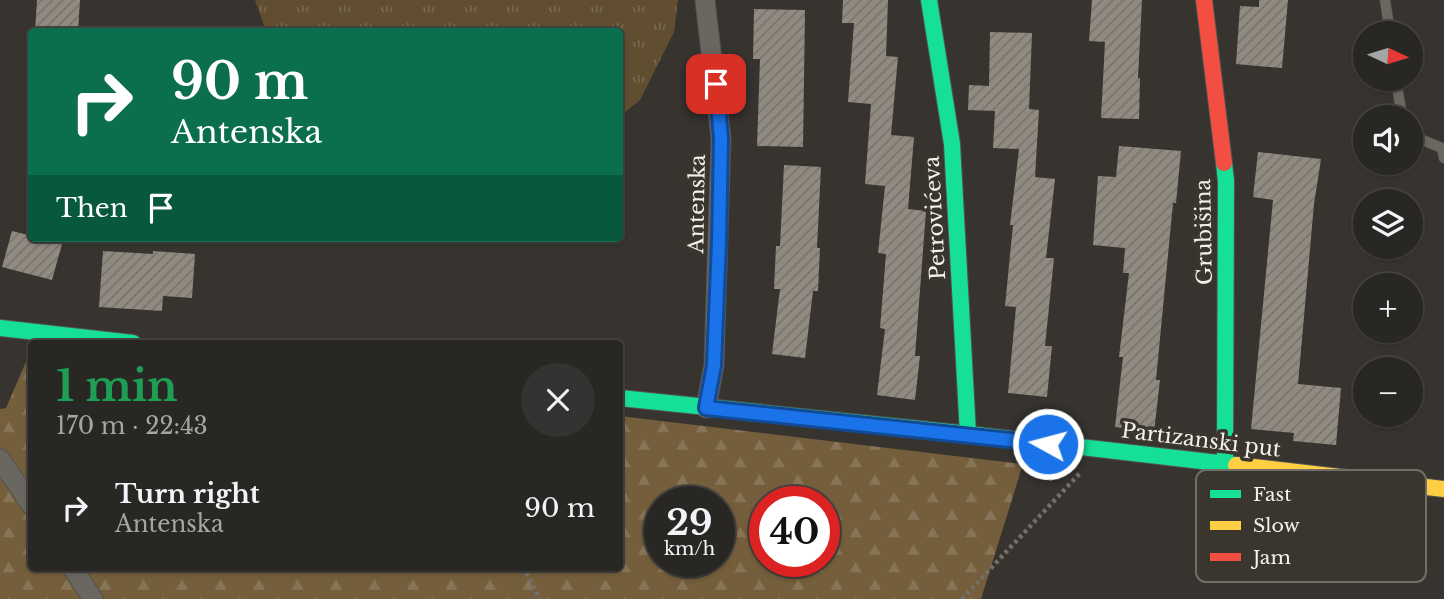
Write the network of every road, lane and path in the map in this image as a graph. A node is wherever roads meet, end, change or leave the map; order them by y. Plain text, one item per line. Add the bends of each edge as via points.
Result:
1 (705, 0) edge
2 (929, 0) edge
3 (1204, 0) edge
4 (1385, 0) edge
5 (1388, 21) edge
6 (1423, 140) edge
7 (1444, 158) edge
8 (0, 328) edge
9 (106, 340) edge
10 (623, 398) edge
11 (706, 408) junction
12 (968, 434) junction
13 (1101, 450) junction
14 (0, 459) edge
15 (1225, 464) junction
16 (1278, 470) edge
17 (1426, 487) edge
18 (1444, 489) edge
19 (28, 500) edge
20 (75, 571) edge
21 (525, 571) edge
22 (93, 599) edge
23 (540, 599) edge
24 (962, 599) edge

1 - 11 street, Antenska via 721,138 714,365
2 - 12 street, Petrovićeva via 951,144
3 - 15 street, Grubišina via 1226,181
4 - 5 lane
6 - 7 lane via 1442,148
8 - 9 street
10 - 11 street, Partizanski put
11 - 12 street, Partizanski put
12 - 13 street, Partizanski put
13 - 15 street, Partizanski put
13 - 24 path
14 - 19 street
15 - 16 street, Partizanski put
17 - 18 street, Partizanski put
20 - 22 street
21 - 23 path

